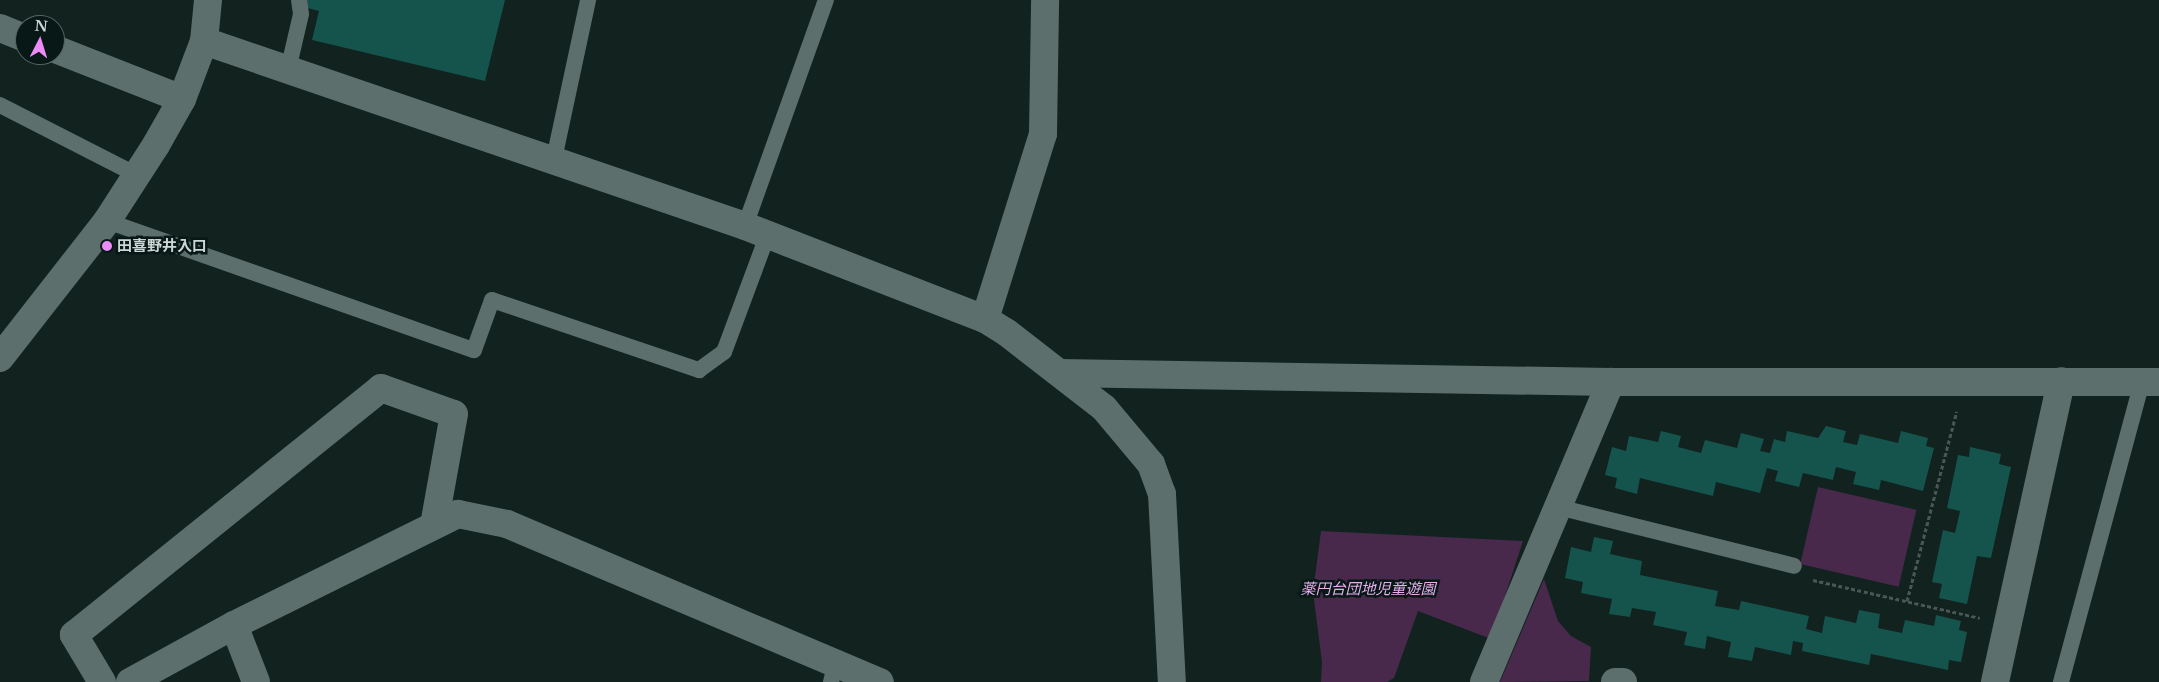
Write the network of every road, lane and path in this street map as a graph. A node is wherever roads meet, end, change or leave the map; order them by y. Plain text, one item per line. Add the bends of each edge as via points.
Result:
1 (208, 0) edge
2 (299, 0) edge
3 (588, 0) edge
4 (826, 0) edge
5 (1045, 0) edge
6 (0, 28) edge
7 (15, 34) edge
8 (204, 41) junction
9 (65, 53) edge
10 (288, 70) junction
11 (182, 99) junction
12 (0, 106) edge
13 (554, 159) junction
14 (137, 175) junction
15 (107, 221) junction
16 (757, 230) junction
17 (985, 319) junction
18 (0, 358) edge
19 (1060, 373) junction
20 (2061, 381) junction
21 (2150, 381) edge
22 (1611, 382) junction
23 (1965, 382) junction
24 (1558, 507) junction
25 (434, 525) junction
26 (1794, 566) joint
27 (1907, 601) junction
28 (2008, 624) junction
29 (234, 625) junction
30 (833, 672) edge
31 (102, 682) edge
32 (130, 682) edge
33 (256, 682) edge
34 (880, 682) edge
35 (1172, 682) edge
36 (1484, 682) edge
37 (1615, 682) edge
38 (1623, 682) edge
39 (1995, 682) edge
40 (2061, 682) edge

1 - 8 street
2 - 10 lane via 301,14
3 - 13 lane
4 - 16 lane
5 - 17 street via 1043,134
6 - 7 street
8 - 10 street
8 - 11 street
9 - 11 street
10 - 13 street
11 - 14 street
12 - 14 lane
13 - 16 street
14 - 15 street
15 - 16 lane via 474,350 492,300 699,370 724,352
15 - 18 street
16 - 17 street
17 - 19 street
19 - 22 street
19 - 35 street via 1104,408 1151,464 1159,487
20 - 21 street
20 - 23 street
20 - 28 street
21 - 40 lane
22 - 23 street
22 - 24 street
23 - 27 path
24 - 26 lane
24 - 36 street
25 - 29 street
25 - 30 street via 458,514 507,524
25 - 31 street via 454,414 381,388 74,635
26 - 27 path via 1792,575
27 - 28 path
28 - 39 street
29 - 32 street
29 - 33 street
30 - 34 street
37 - 38 street

